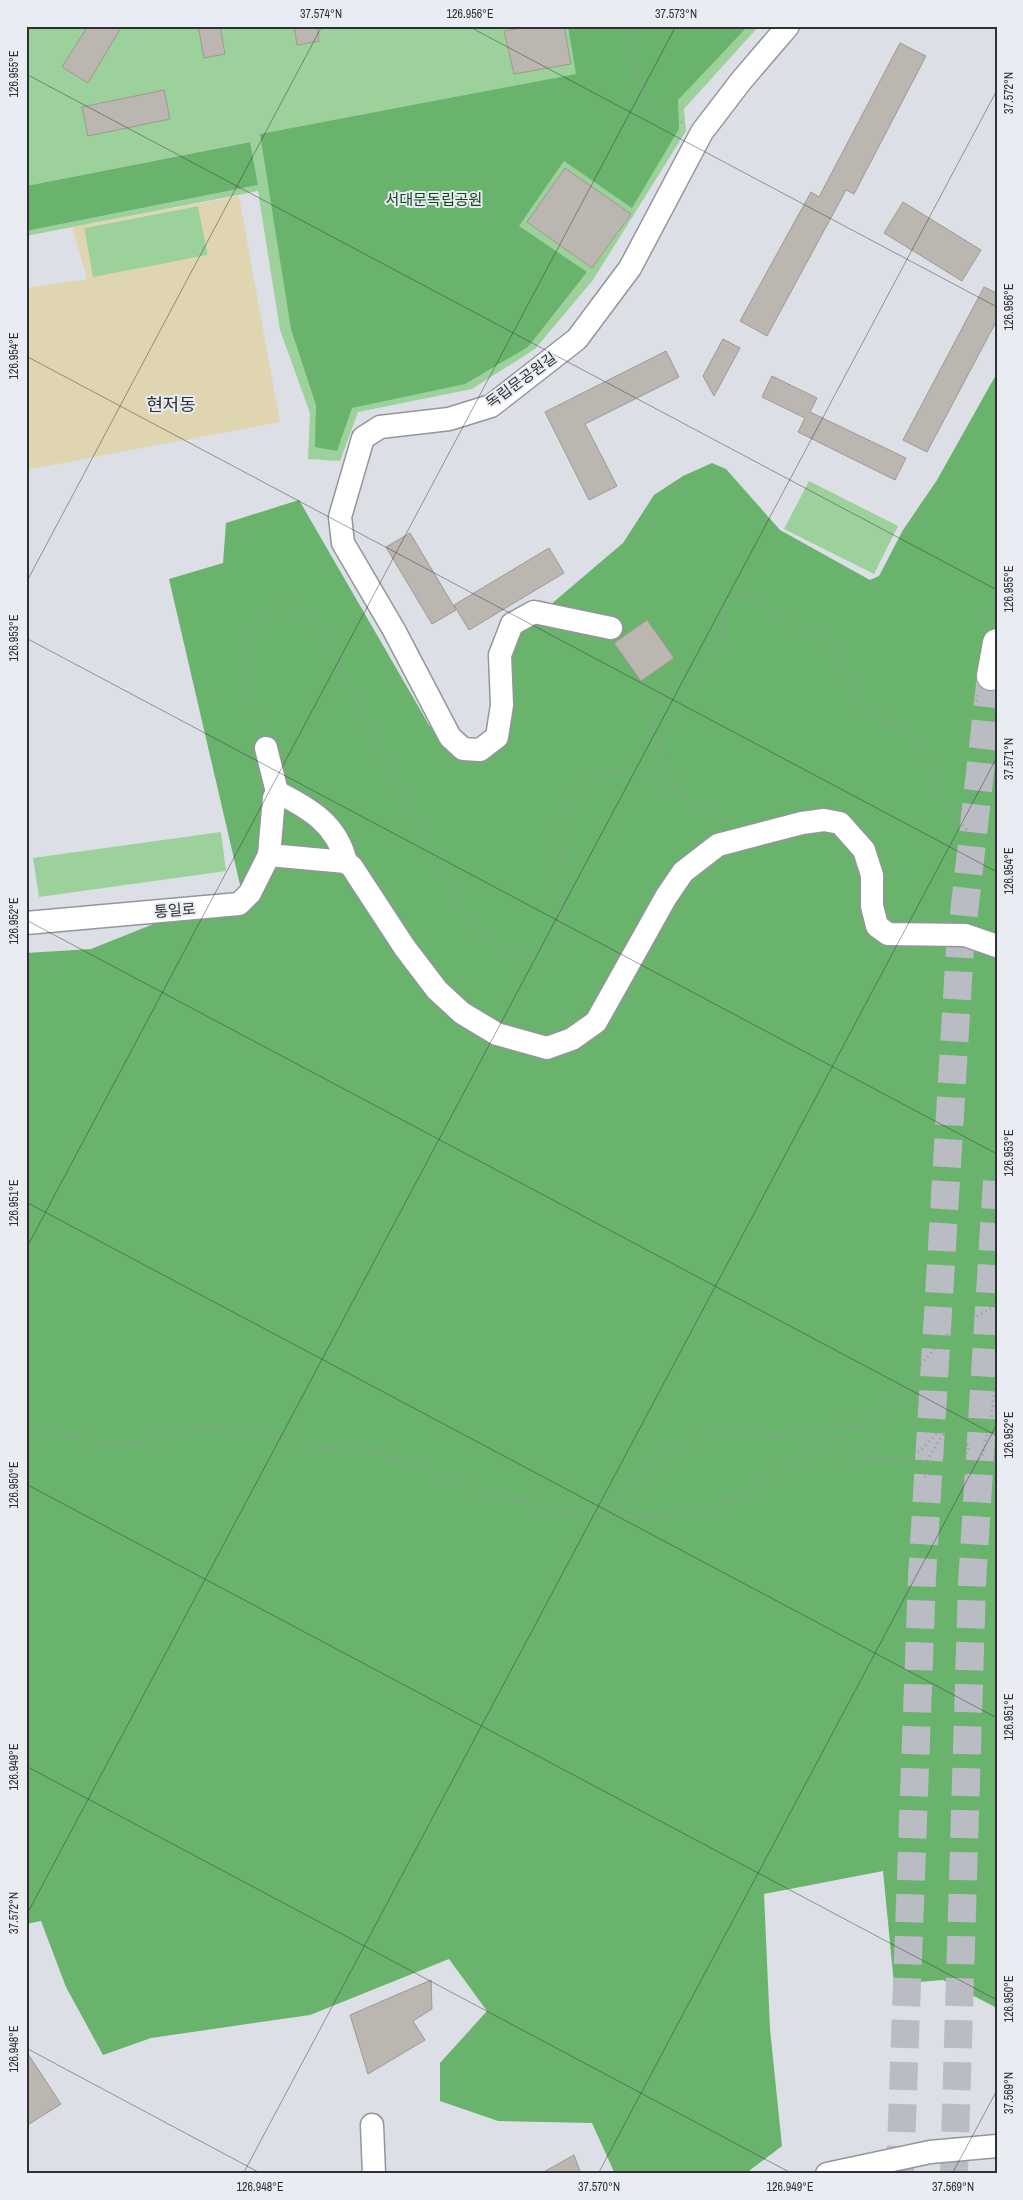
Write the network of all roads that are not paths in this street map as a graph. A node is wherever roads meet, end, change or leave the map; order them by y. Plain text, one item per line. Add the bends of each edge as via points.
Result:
1 (788, 26) edge
2 (611, 628) dead end
3 (997, 643) edge
4 (991, 676) tunnel mouth
5 (266, 748) road end
6 (277, 792) junction
7 (269, 854) junction
8 (346, 862) junction
9 (26, 923) edge
10 (997, 946) edge
11 (372, 2125) dead end
12 (997, 2146) edge
13 (374, 2174) edge
14 (827, 2174) edge

1 - 2 street, 독립문공원길 via 702,132 630,268 577,339 491,406 449,419 380,427 363,438 340,517 343,543 450,736 463,749 480,750 497,737 502,705 500,655 512,624 534,612
3 - 4 main road
5 - 6 street
6 - 7 street
6 - 8 street via 310,808 342,847
7 - 8 street
7 - 9 street, 통일로 via 250,893 239,904
8 - 10 street via 405,948 432,983 462,1013 497,1034 547,1048 572,1039 596,1022 666,896 683,872 718,844 802,823 824,820 840,823 864,850 872,875 872,906 877,926 888,934 965,935
11 - 13 street
12 - 14 street via 930,2152

